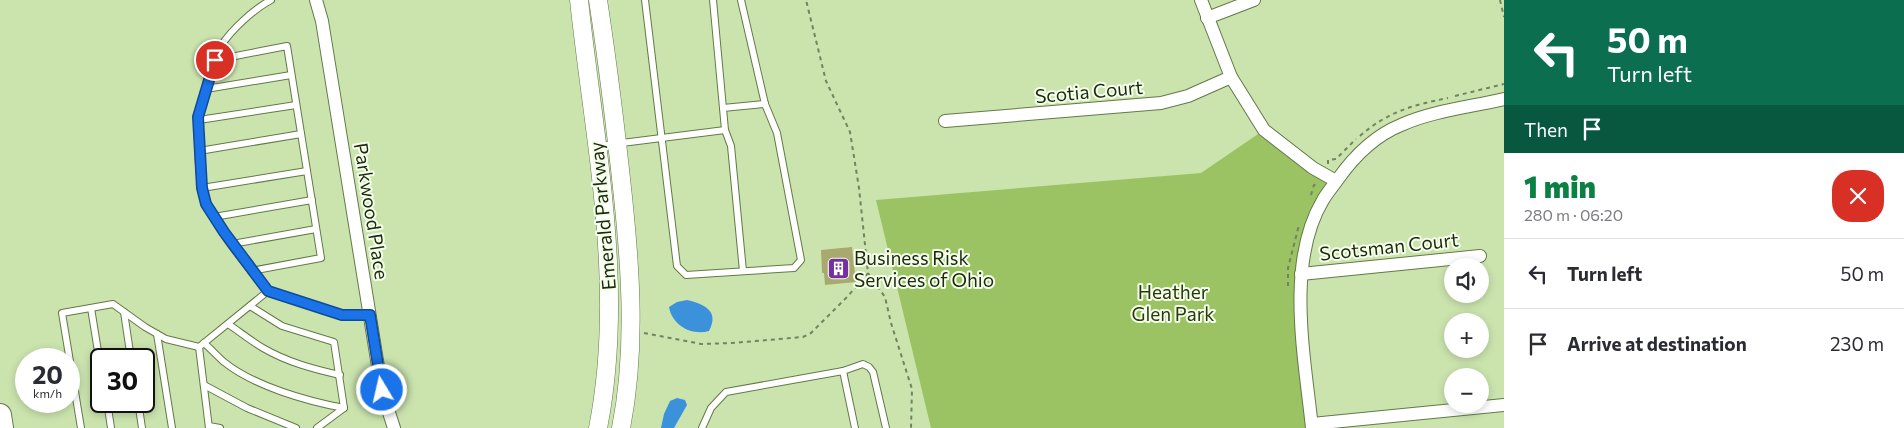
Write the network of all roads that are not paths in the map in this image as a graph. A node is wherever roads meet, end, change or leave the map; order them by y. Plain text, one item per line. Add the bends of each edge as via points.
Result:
1 (271, 0) edge
2 (316, 0) edge
3 (579, 0) edge
4 (598, 0) edge
5 (645, 0) edge
6 (713, 0) edge
7 (741, 0) edge
8 (1201, 0) edge
9 (1254, 0) edge
10 (1207, 18) junction
11 (215, 60) junction
12 (291, 75) junction
13 (1230, 77) junction
14 (206, 89) junction
15 (1504, 99) edge
16 (765, 104) junction
17 (296, 105) junction
18 (723, 108) junction
19 (198, 120) junction
20 (945, 122) dead end
21 (725, 130) junction
22 (301, 134) junction
23 (662, 138) junction
24 (617, 143) junction
25 (596, 146) junction
26 (199, 150) junction
27 (307, 171) junction
28 (1336, 181) junction
29 (202, 188) junction
30 (312, 200) junction
31 (214, 217) junction
32 (316, 229) junction
33 (232, 244) junction
34 (1480, 256) dead end
35 (251, 271) junction
36 (743, 271) junction
37 (1301, 274) junction
38 (268, 291) junction
39 (250, 306) junction
40 (91, 308) junction
41 (124, 312) junction
42 (370, 315) junction
43 (228, 324) junction
44 (157, 334) junction
45 (202, 345) junction
46 (97, 348) edge
47 (129, 348) edge
48 (842, 371) junction
49 (340, 375) junction
50 (204, 385) junction
51 (1504, 405) edge
52 (344, 408) junction
53 (109, 413) edge
54 (140, 413) edge
55 (0, 415) edge
56 (1312, 426) edge
57 (209, 427) edge
58 (853, 427) edge
59 (2, 428) edge
60 (81, 428) edge
61 (111, 428) edge
62 (142, 428) edge
63 (172, 428) edge
64 (220, 428) edge
65 (296, 428) edge
66 (318, 428) edge
67 (394, 428) edge
68 (598, 428) edge
69 (621, 428) edge
70 (702, 428) edge
71 (886, 428) edge

1 - 11 lane via 238,26 220,47
2 - 42 street, Parkwood Place
3 - 25 main road, Emerald Parkway
4 - 24 main road, Emerald Parkway
5 - 23 lane
6 - 18 lane
7 - 16 lane
8 - 10 street
9 - 10 street
10 - 13 street
11 - 12 lane via 286,46
11 - 14 lane
12 - 14 lane
12 - 17 lane
13 - 20 street, Scotia Court via 1161,104
13 - 28 street via 1264,130 1313,168
14 - 19 lane
15 - 28 street via 1401,124 1375,139 1353,158
16 - 18 lane
16 - 36 lane via 777,133 800,260 794,268
17 - 19 lane
17 - 22 lane
18 - 21 lane
19 - 26 lane
21 - 23 lane
21 - 36 lane via 731,146
22 - 26 lane
22 - 27 lane
23 - 24 lane
23 - 36 lane via 677,266 686,275
24 - 25 lane
24 - 69 main road, Emerald Parkway via 630,272 628,379
25 - 68 main road, Emerald Parkway via 610,309
26 - 29 lane
27 - 29 lane
27 - 30 lane
28 - 37 street via 1312,224
29 - 31 lane
30 - 31 lane
30 - 32 lane
31 - 33 lane
32 - 33 lane
32 - 35 lane via 321,258
33 - 35 lane
34 - 37 street, Scotsman Court
35 - 38 lane
37 - 56 street via 1300,305
38 - 39 lane
38 - 42 lane via 342,315
39 - 43 lane
39 - 49 lane via 282,326 334,342
40 - 41 lane via 112,304
40 - 46 lane
40 - 60 lane via 62,314
41 - 44 lane
41 - 47 lane
42 - 67 street, Parkwood Place via 382,390
43 - 45 lane
43 - 49 lane via 283,358
44 - 45 lane via 166,339
44 - 63 lane
45 - 50 lane
45 - 52 lane via 264,386 319,404
48 - 58 lane
48 - 70 lane via 726,392 711,408
48 - 71 lane via 864,364 873,372
49 - 52 lane
50 - 57 lane
50 - 65 lane via 247,408
51 - 56 street
52 - 66 lane
53 - 61 lane
54 - 62 lane
55 - 59 highway
57 - 64 lane

